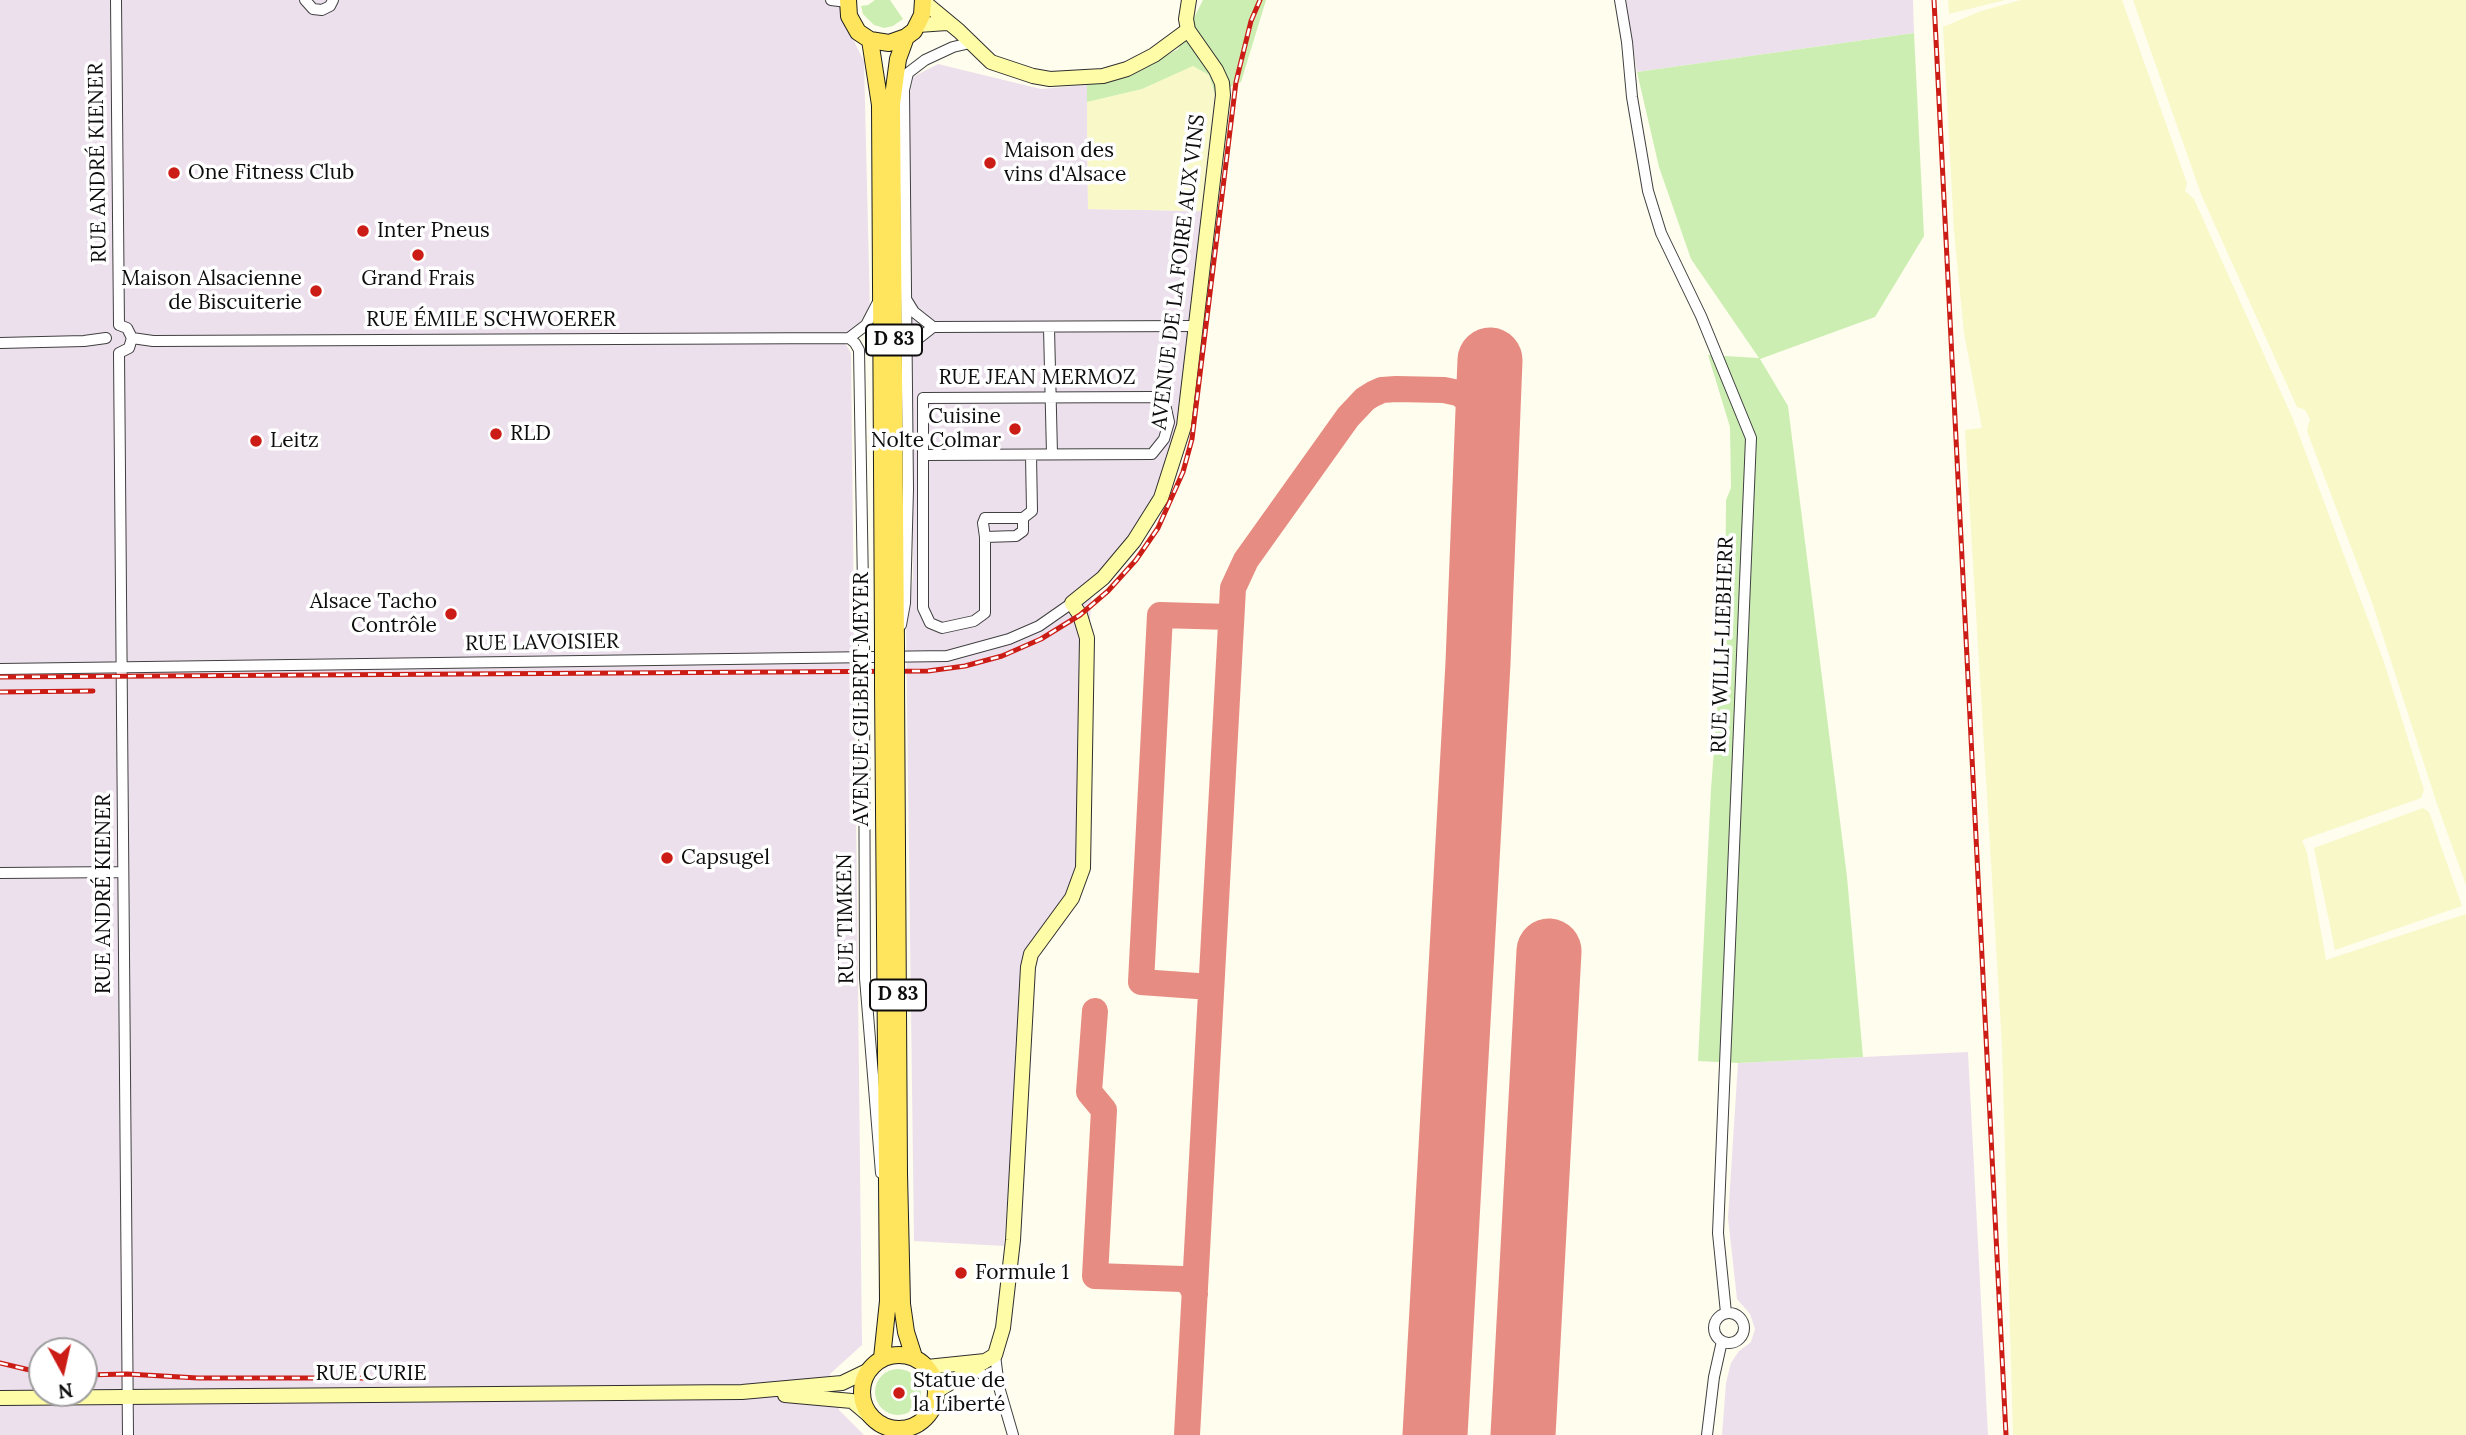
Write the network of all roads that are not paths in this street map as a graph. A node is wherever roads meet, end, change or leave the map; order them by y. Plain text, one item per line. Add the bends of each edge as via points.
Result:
1 (116, 0) edge
2 (305, 0) edge
3 (333, 0) edge
4 (1189, 0) edge
5 (1620, 0) edge
6 (842, 1) edge
7 (923, 1) edge
8 (947, 23) junction
9 (918, 25) junction
10 (1188, 30) junction
11 (906, 37) junction
12 (870, 40) junction
13 (970, 43) junction
14 (881, 298) junction
15 (906, 298) junction
16 (119, 325) junction
17 (1197, 326) junction
18 (933, 327) junction
19 (1049, 328) junction
20 (106, 338) junction
21 (132, 338) junction
22 (849, 338) junction
23 (0, 343) edge
24 (119, 353) junction
25 (906, 353) junction
26 (1051, 398) junction
27 (907, 433) junction
28 (1031, 454) junction
29 (1052, 454) junction
30 (923, 455) junction
31 (908, 489) junction
32 (1023, 518) junction
33 (985, 537) junction
34 (1072, 603) junction
35 (890, 645) junction
36 (0, 668) edge
37 (122, 668) junction
38 (890, 685) junction
39 (123, 872) junction
40 (0, 873) edge
41 (886, 1207) junction
42 (1726, 1313) junction
43 (1722, 1341) junction
44 (881, 1358) junction
45 (986, 1361) junction
46 (921, 1362) junction
47 (867, 1371) junction
48 (999, 1387) junction
49 (937, 1391) junction
50 (742, 1392) junction
51 (128, 1397) junction
52 (0, 1398) edge
53 (880, 1426) edge
54 (915, 1430) edge
55 (128, 1435) edge
56 (1013, 1435) edge
57 (1707, 1435) edge

1 - 16 street, RUE ANDRÉ KIENER
2 - 3 street via 313,9 322,10
4 - 10 street
5 - 42 street, RUE WILLI-LIEBHERR via 1648,191 1661,233 1751,438 1718,1233
6 - 12 main road, AVENUE GILBERT MEYER via 852,24
7 - 8 street
7 - 9 main road
8 - 9 street
8 - 13 street
9 - 11 main road, AVENUE GILBERT MEYER
10 - 13 street via 1127,69 1077,79 1050,79 1008,69 991,62
10 - 17 street, AVENUE DE LA FOIRE AUX VINS via 1216,70 1223,94
11 - 12 main road via 889,43
11 - 35 main road, AVENUE GILBERT MEYER / D 83 via 892,104
12 - 14 main road, AVENUE GILBERT MEYER / D 83 via 880,105
13 - 15 street, AVENUE GILBERT MEYER via 925,60 908,73 904,90
14 - 22 street via 866,325
14 - 35 main road, AVENUE GILBERT MEYER / D 83
15 - 18 street
15 - 25 street, AVENUE GILBERT MEYER
16 - 20 street
16 - 21 street via 127,328
17 - 19 street
17 - 34 street, AVENUE DE LA FOIRE AUX VINS via 1184,426 1161,498 1134,541 1102,578
18 - 19 street
18 - 25 street
19 - 26 street
20 - 23 street
20 - 24 street via 110,348
21 - 22 street, RUE ÉMILE SCHWOERER
21 - 24 street via 129,348
22 - 41 street, RUE TIMKEN, bridge via 859,350 865,978
24 - 37 street, RUE ANDRÉ KIENER
25 - 27 street, AVENUE GILBERT MEYER
26 - 29 street
26 - 29 street, RUE JEAN MERMOZ via 1152,397 1165,404 1169,422 1164,439 1152,454
26 - 30 street, RUE JEAN MERMOZ via 923,398
27 - 30 street
27 - 31 street, AVENUE GILBERT MEYER
28 - 29 street
28 - 30 street
28 - 32 street via 1032,511
30 - 31 street
30 - 33 street via 923,608 930,623 942,628 974,621 985,612
31 - 35 street, AVENUE GILBERT MEYER via 905,603
32 - 33 street via 1023,531 1016,536
32 - 33 street via 985,518
34 - 37 street, RUE LAVOISIER via 1039,626 1009,639 947,656
34 - 45 street via 1087,638 1083,868 1072,898 1031,954 1028,967 1013,1240 1003,1328
35 - 38 main road, AVENUE GILBERT MEYER / D 83, bridge
36 - 37 street, RUE LAVOISIER
37 - 39 street, RUE ANDRÉ KIENER
38 - 41 main road, AVENUE GILBERT MEYER / D 83
38 - 46 main road, AVENUE GILBERT MEYER / D 83 via 902,1304 906,1332
39 - 40 street
39 - 51 street, RUE ANDRÉ KIENER
41 - 44 main road, AVENUE GILBERT MEYER / D 83 via 888,1301
42 - 43 street, RUE WILLI-LIEBHERR via 1715,1323
42 - 43 street, RUE WILLI-LIEBHERR via 1740,1317 1744,1330 1736,1341
43 - 57 street, RUE WILLI-LIEBHERR
44 - 46 main road via 892,1354
44 - 47 main road
45 - 46 street
45 - 48 street
45 - 48 street
45 - 49 street
46 - 49 main road via 932,1374
47 - 50 street, RUE CURIE via 842,1382
47 - 53 main road via 861,1395 864,1407
48 - 56 street
49 - 54 main road via 931,1411
50 - 51 street, RUE CURIE
50 - 53 street, RUE CURIE via 852,1401
51 - 52 street, RUE CURIE
51 - 55 street, RUE ANDRÉ KIENER
53 - 54 main road

